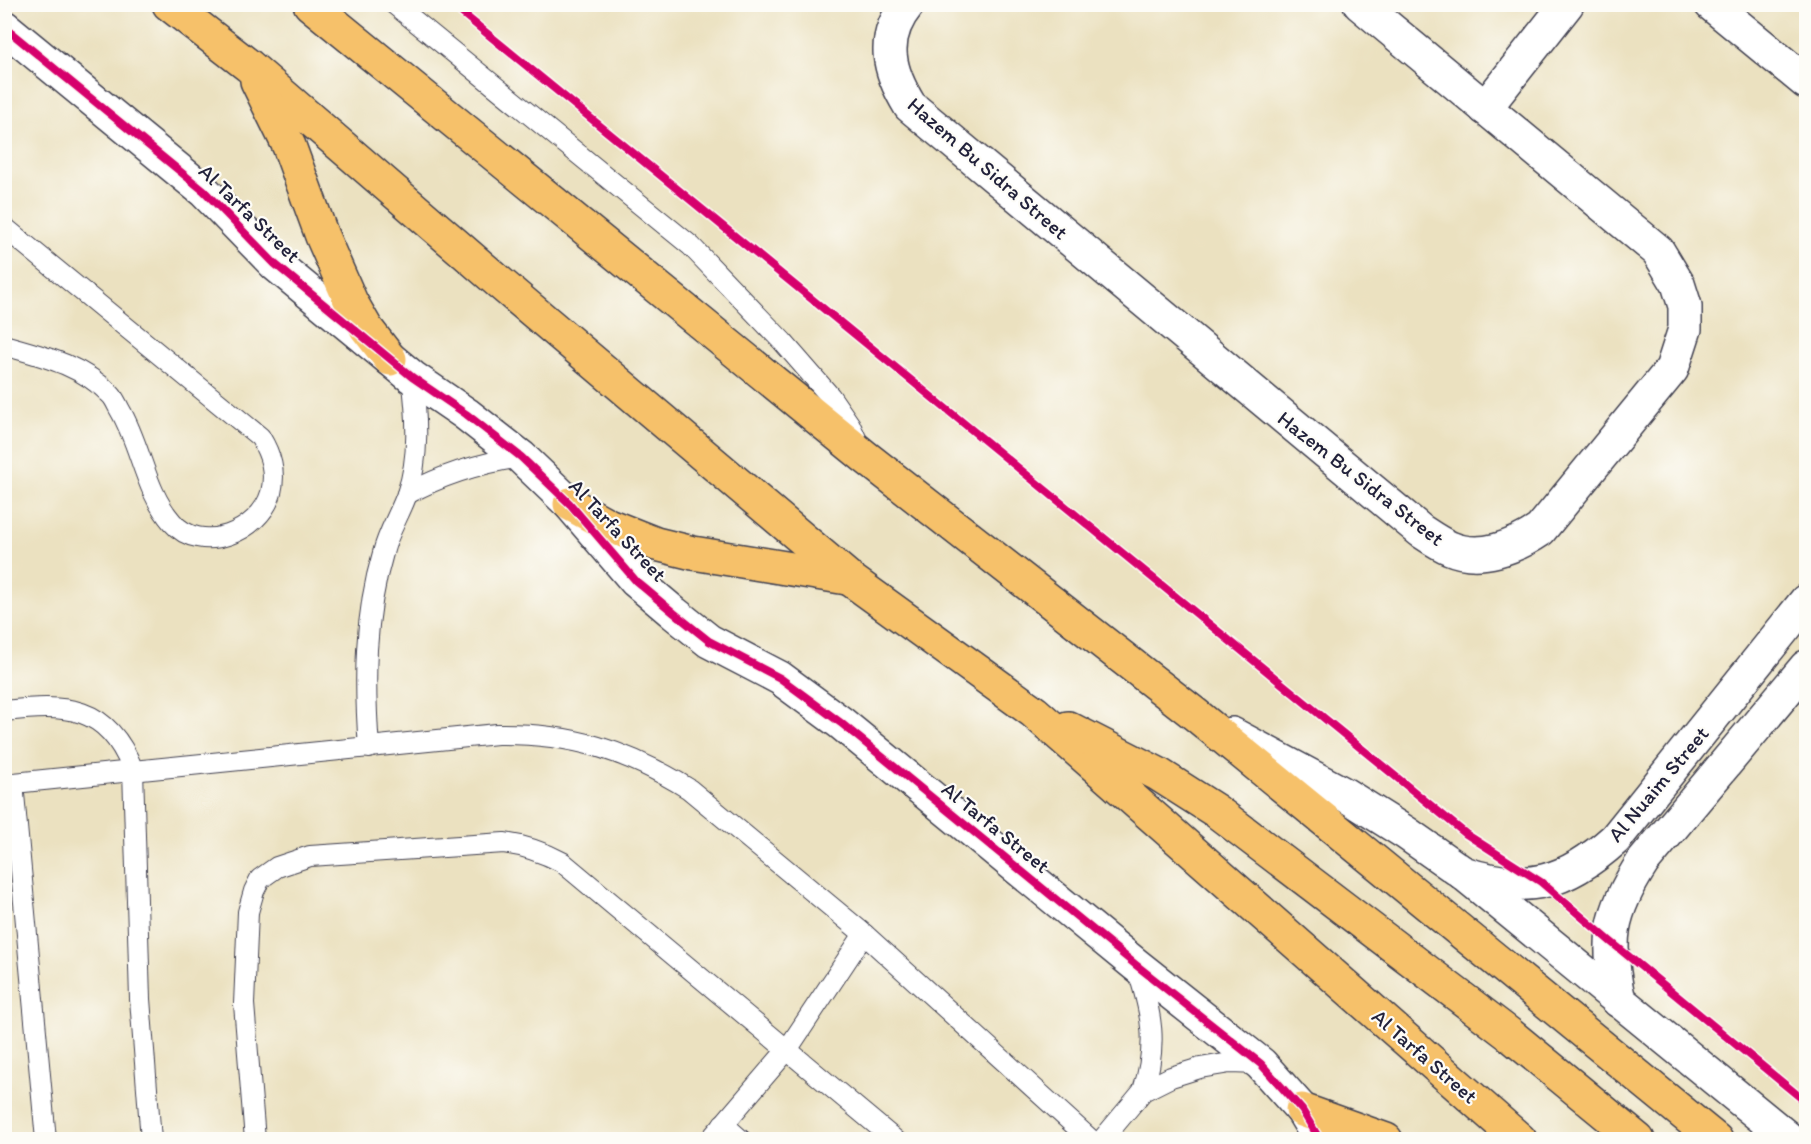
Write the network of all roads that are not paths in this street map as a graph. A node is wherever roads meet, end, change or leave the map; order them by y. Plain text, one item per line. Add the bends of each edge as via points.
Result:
1 (169, 4) edge
2 (310, 4) edge
3 (394, 4) edge
4 (908, 4) edge
5 (1360, 4) edge
6 (1567, 4) edge
7 (1711, 4) edge
8 (4, 27) edge
9 (249, 66) junction
10 (1806, 82) edge
11 (1485, 108) junction
12 (4, 227) edge
13 (9, 349) edge
14 (401, 368) junction
15 (864, 456) junction
16 (521, 457) junction
17 (407, 494) junction
18 (570, 504) junction
19 (850, 579) junction
20 (1806, 601) edge
21 (1806, 666) edge
22 (4, 711) edge
23 (1034, 712) junction
24 (1196, 715) junction
25 (369, 748) junction
26 (133, 771) junction
27 (9, 784) edge
28 (1463, 873) junction
29 (864, 934) junction
30 (1136, 965) junction
31 (1619, 1001) junction
32 (786, 1050) junction
33 (1261, 1064) junction
34 (1143, 1091) junction
35 (1302, 1110) junction
36 (723, 1124) junction
37 (46, 1140) edge
38 (151, 1140) edge
39 (255, 1140) edge
40 (710, 1140) edge
41 (741, 1140) edge
42 (895, 1140) edge
43 (1091, 1140) edge
44 (1102, 1140) edge
45 (1320, 1140) edge
46 (1386, 1140) edge
47 (1520, 1140) edge
48 (1638, 1140) edge
49 (1716, 1140) edge
50 (1790, 1140) edge

1 - 9 main road, Al Tarfa Street
2 - 15 main road
3 - 15 lane via 691,246 831,396
4 - 11 street, Hazem Bu Sidra Street via 891,36 890,61 896,84 910,106 1421,531 1450,548 1468,553 1500,549 1540,530 1672,369 1685,329 1685,306 1678,284 1658,251
5 - 11 street, Hazem Bu Sidra Street
6 - 11 street
7 - 10 street
8 - 14 street, Al Tarfa Street via 204,190 274,264
9 - 14 main road via 289,146 346,292 366,328
9 - 19 main road, Al Tarfa Street
12 - 13 lane via 260,437 273,467 269,501 248,527 233,534 218,538 186,532 173,524 159,504 134,435 112,396 74,367
14 - 16 street, Al Tarfa Street
14 - 17 lane via 416,423 416,447
15 - 24 main road
16 - 17 lane via 462,469
16 - 18 street, Al Tarfa Street
17 - 25 lane via 383,553 371,606 366,660
18 - 19 main road via 608,525 656,544
18 - 30 street, Al Tarfa Street via 636,581 674,613 709,641 780,678 841,723
19 - 23 main road, Al Tarfa Street
20 - 28 street, Al Nuaim Street via 1615,839 1593,858 1569,873 1541,882 1515,885
21 - 31 street, Al Nuaim Street via 1628,885 1610,941
22 - 26 lane via 43,706 81,712 114,735
23 - 47 main road, Al Tarfa Street
23 - 48 main road via 1158,774 1216,811 1509,1034
24 - 28 street via 1344,794
24 - 49 main road
25 - 26 lane
25 - 29 lane via 531,734 598,745 630,756 689,789
26 - 27 lane
26 - 38 lane via 140,999
27 - 37 lane
28 - 31 street
29 - 32 lane
29 - 43 lane
30 - 33 street, Al Tarfa Street
30 - 34 lane via 1149,1003 1153,1039
31 - 50 street
32 - 36 lane
32 - 39 lane via 579,875 544,852 504,843 310,856 277,867 260,879 248,912 244,1004
32 - 42 lane
33 - 34 lane via 1230,1063 1200,1068
33 - 35 street, Al Tarfa Street
34 - 44 lane
35 - 45 street, Al Tarfa Street
35 - 46 main road
36 - 40 lane
36 - 41 lane

